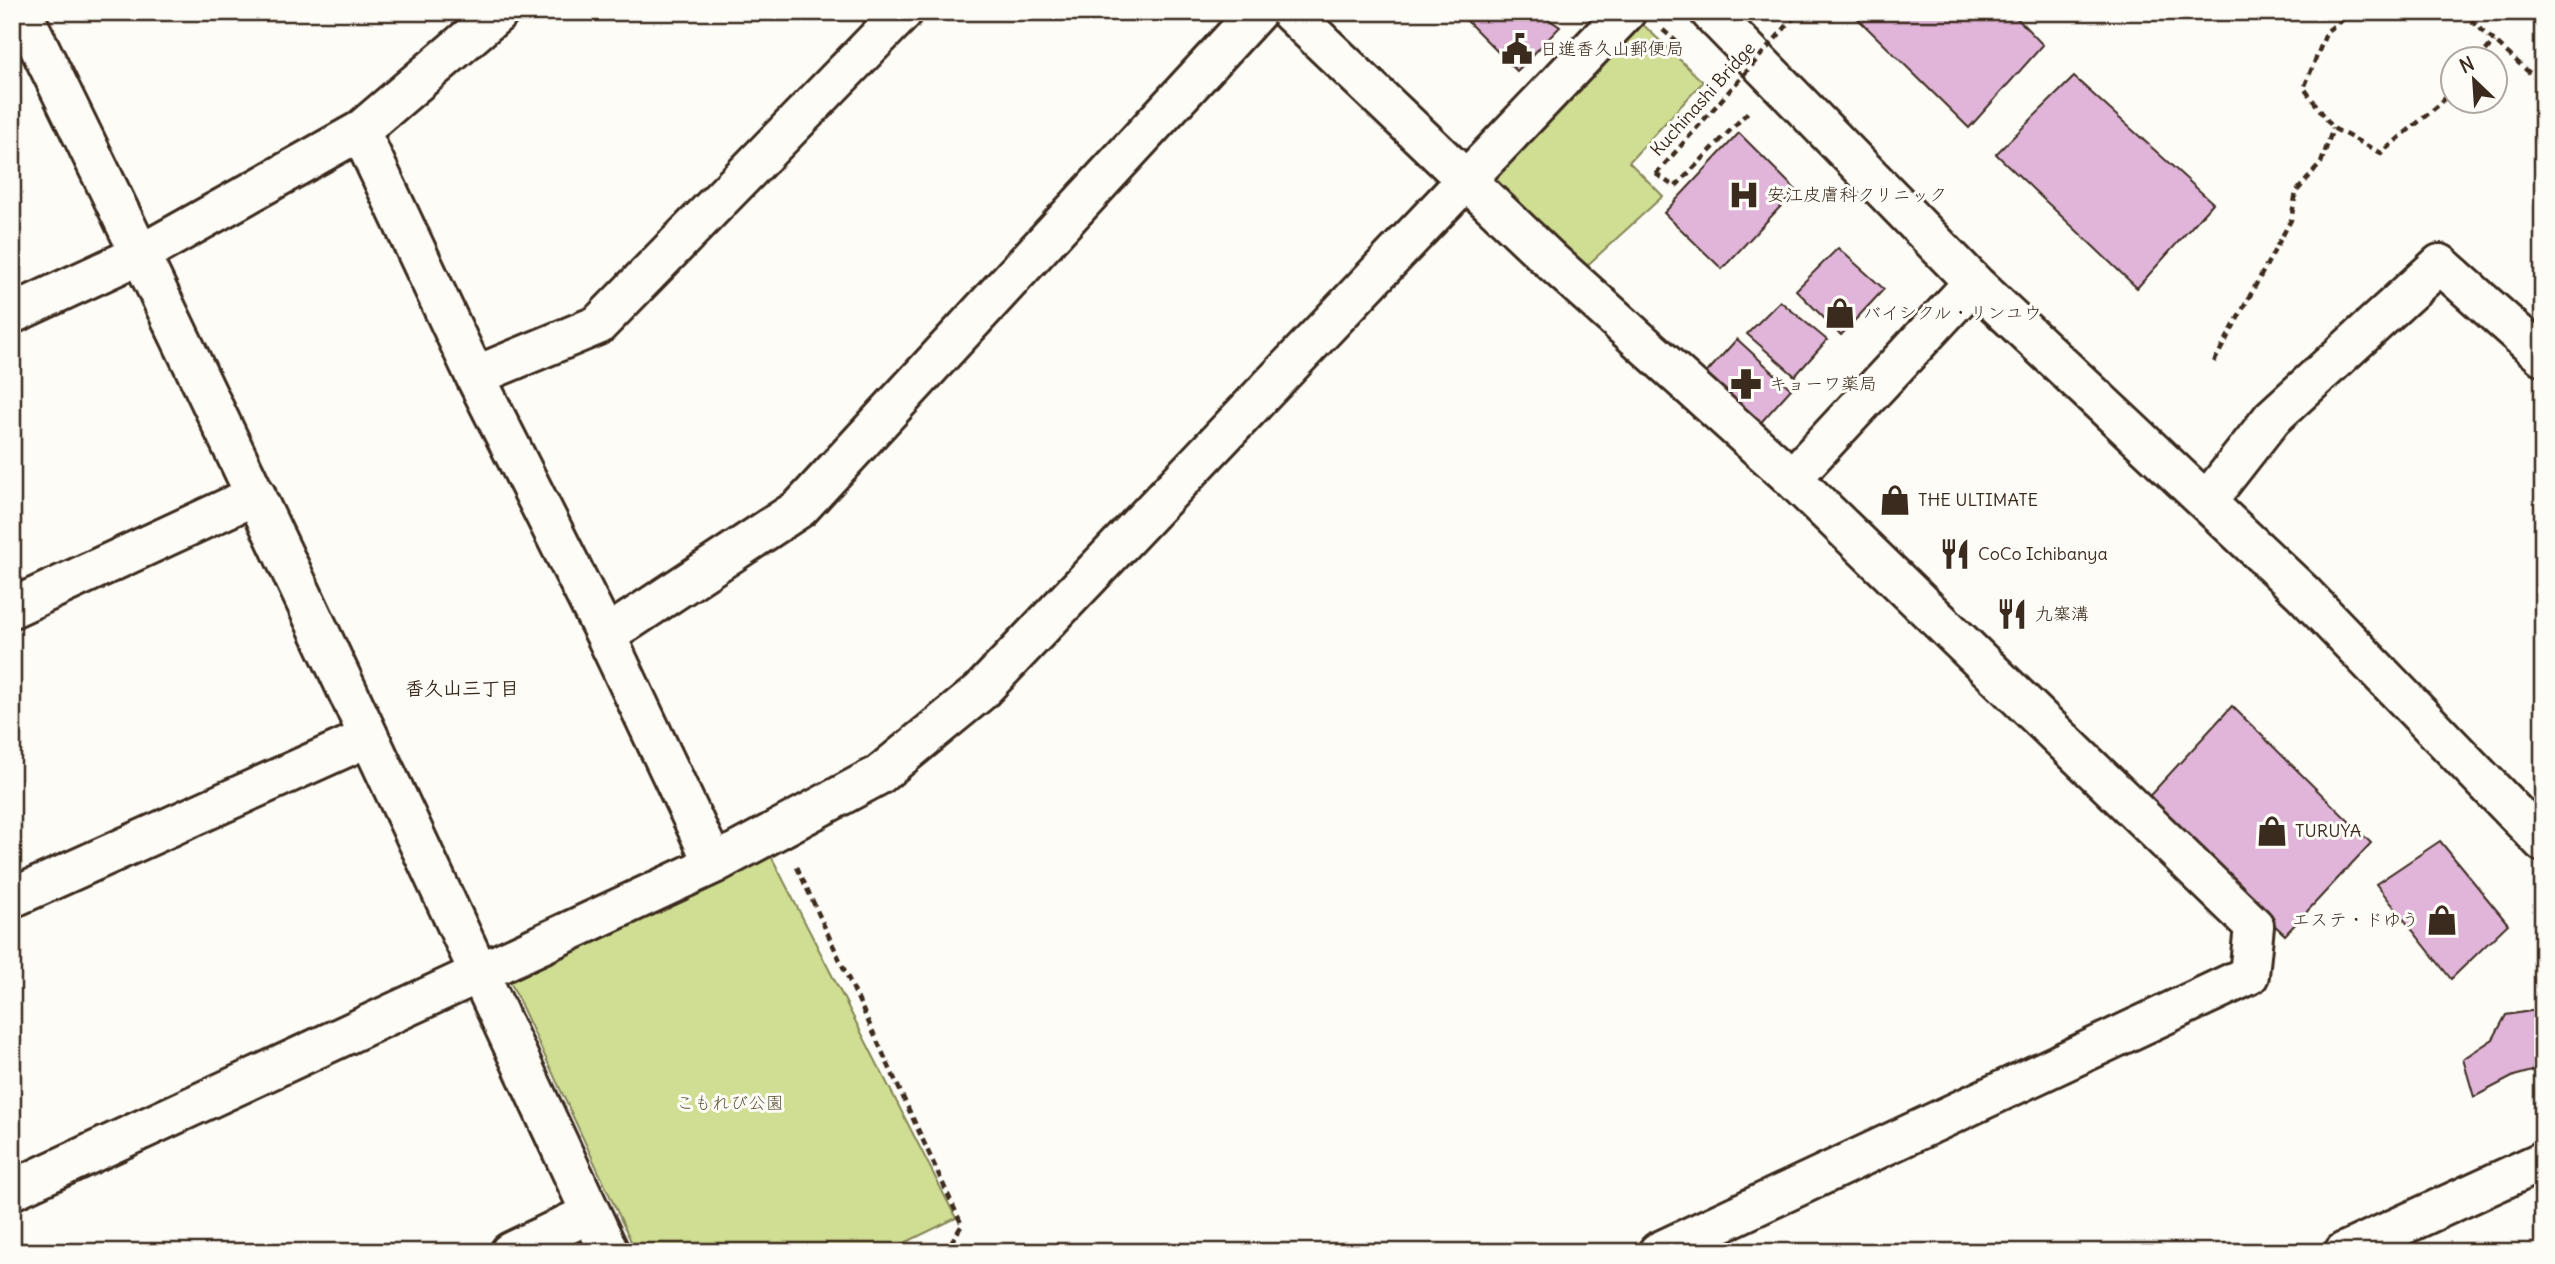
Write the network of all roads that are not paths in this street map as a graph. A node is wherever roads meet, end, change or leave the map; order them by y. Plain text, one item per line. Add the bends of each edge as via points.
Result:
1 (499, 12) edge
2 (903, 12) edge
3 (1257, 12) edge
4 (1290, 12) edge
5 (1626, 12) edge
6 (1710, 12) edge
7 (24, 18) edge
8 (360, 131) junction
9 (1466, 180) junction
10 (141, 254) junction
11 (1976, 285) junction
12 (12, 314) edge
13 (2543, 356) edge
14 (475, 376) junction
15 (1791, 478) junction
16 (256, 495) junction
17 (2207, 501) junction
18 (12, 608) edge
19 (606, 636) junction
20 (369, 737) junction
21 (2543, 842) edge
22 (714, 864) junction
23 (12, 898) edge
24 (479, 972) junction
25 (2543, 1161) edge
26 (12, 1190) edge
27 (591, 1213) junction
28 (510, 1252) edge
29 (609, 1252) edge
30 (1658, 1252) edge
31 (2344, 1252) edge

1 - 8 street
2 - 14 street via 598,325
3 - 19 street via 800,508
4 - 9 street
5 - 9 street
6 - 11 street
7 - 10 street
8 - 10 street
8 - 14 street
9 - 15 street
9 - 22 street via 980,692 879,775
10 - 12 street
10 - 16 street
11 - 15 street
11 - 17 street
13 - 17 street via 2440,264 2272,418
14 - 19 street
15 - 30 street via 2254,926 2249,975
16 - 18 street
16 - 20 street
17 - 21 street via 2312,602
19 - 22 street
20 - 23 street
20 - 24 street
22 - 24 street
24 - 26 street
24 - 27 street
25 - 31 street
27 - 28 street
27 - 29 street

